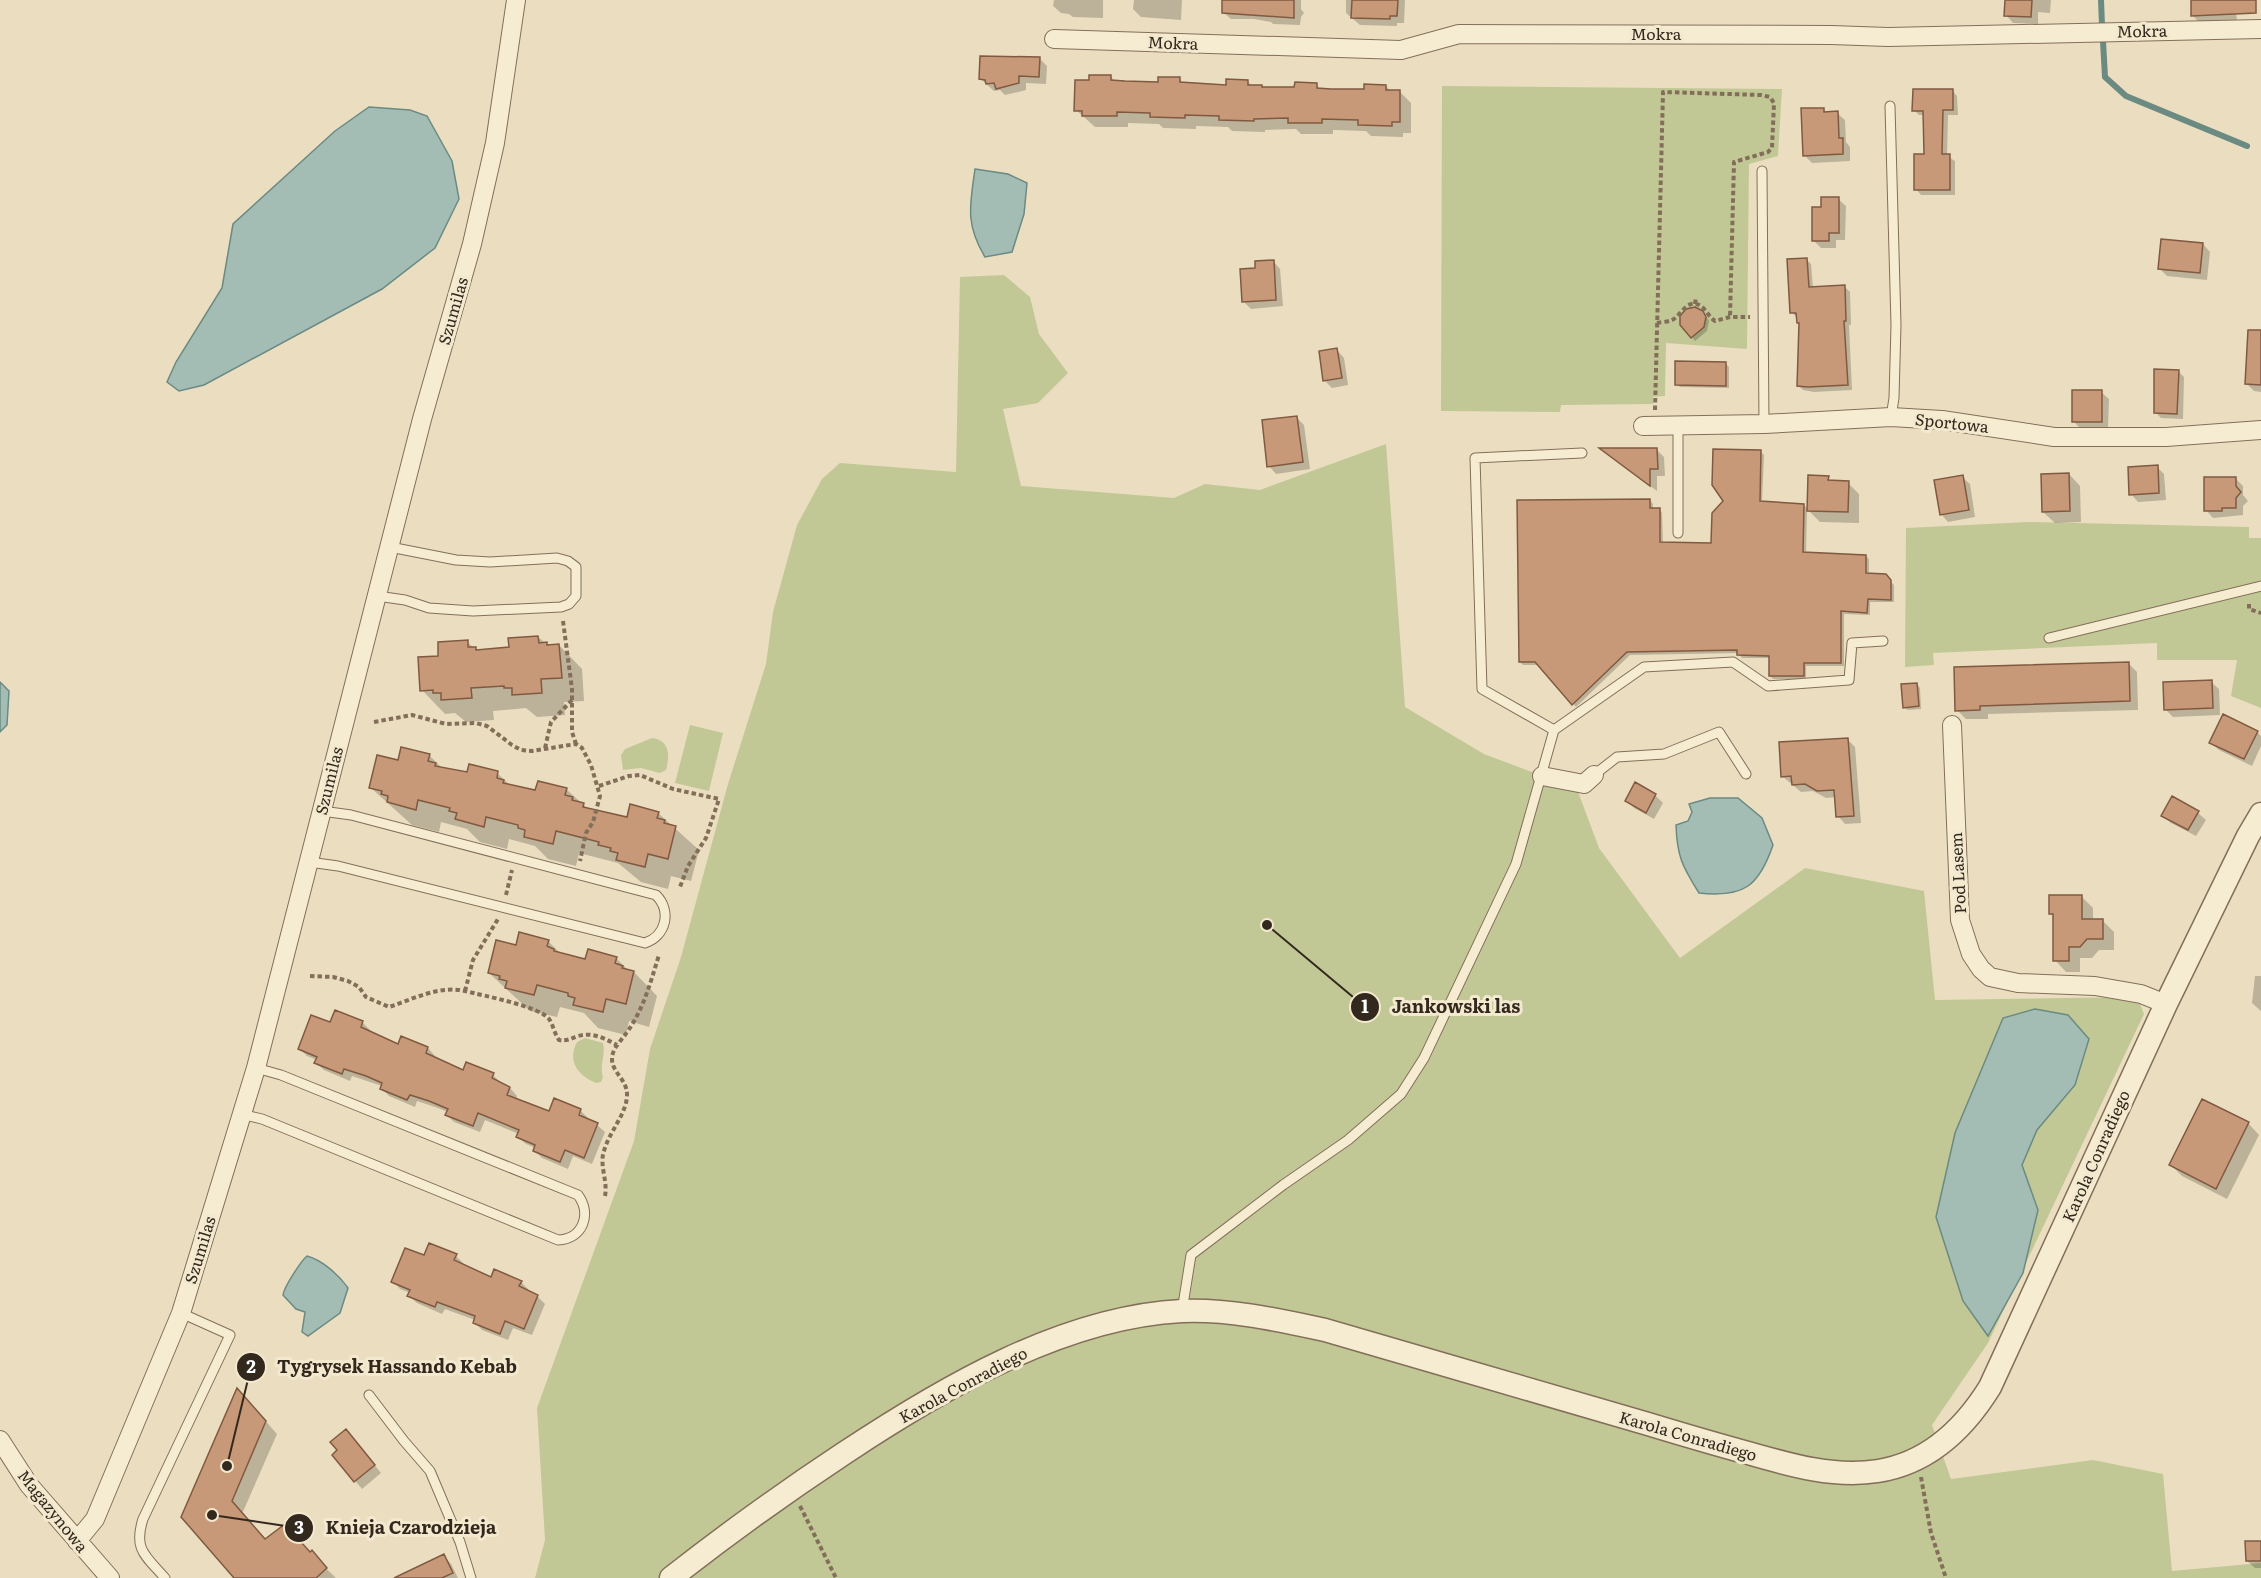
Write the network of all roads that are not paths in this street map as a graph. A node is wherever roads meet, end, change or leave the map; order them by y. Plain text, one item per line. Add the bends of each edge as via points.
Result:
1 (516, 0) edge
2 (2261, 28) edge
3 (1054, 39) dead end
4 (1890, 106) dead end
5 (1762, 171) dead end
6 (1890, 417) junction
7 (1764, 424) junction
8 (1649, 425) road end
9 (1678, 425) junction
10 (2261, 430) edge
11 (1582, 453) dead end
12 (1678, 532) dead end
13 (390, 547) junction
14 (2261, 586) edge
15 (377, 596) junction
16 (2049, 638) dead end
17 (1883, 641) dead end
18 (1952, 725) dead end
19 (1554, 730) junction
20 (1746, 774) dead end
21 (1594, 775) joint
22 (1542, 776) junction
23 (322, 811) junction
24 (2261, 814) edge
25 (309, 862) junction
26 (2166, 1004) junction
27 (256, 1068) junction
28 (241, 1114) junction
29 (1182, 1311) junction
30 (181, 1313) junction
31 (369, 1395) dead end
32 (0, 1440) edge
33 (77, 1541) junction
34 (110, 1578) edge
35 (165, 1578) edge
36 (471, 1578) edge
37 (671, 1578) edge

1 - 13 street, Szumilas via 495,143 472,244
2 - 3 street, Mokra via 1888,37 1459,34 1401,50
4 - 6 lane via 1896,325
5 - 7 lane
6 - 7 street, Sportowa
6 - 10 street, Sportowa via 1942,420 2054,437 2166,437
7 - 9 street, Sportowa
8 - 9 street, Sportowa
9 - 12 lane
11 - 19 lane via 1475,458 1482,689
13 - 15 street, Szumilas
13 - 15 lane via 456,560 568,561 576,567 576,596 561,608 473,611 429,608
14 - 16 lane
15 - 23 street, Szumilas
17 - 19 lane via 1852,643 1849,680 1768,686 1733,662 1644,667
18 - 26 street, Pod Lasem via 1960,920 1971,954 1981,969 1990,977 2018,983 2095,986 2141,994
19 - 22 lane
20 - 21 lane via 1719,732 1664,754 1617,757
21 - 22 street via 1584,784
22 - 29 lane via 1516,864 1424,1058 1401,1094 1348,1140 1191,1255
23 - 25 street, Szumilas
23 - 25 lane via 351,815 656,895 664,903 666,914 660,934 645,943
24 - 26 street, Karola Conradiego
25 - 27 street, Szumilas
26 - 29 street, Karola Conradiego via 1990,1387 1977,1408 1939,1446 1898,1467 1858,1473 1811,1469 1325,1330 1226,1312
27 - 28 street, Szumilas
27 - 28 lane via 578,1195 585,1215 578,1232 569,1239 558,1240 262,1119
28 - 30 street, Szumilas
29 - 37 street, Karola Conradiego via 1104,1325 1034,1347 990,1367 880,1429 784,1493
30 - 33 street, Szumilas via 95,1519
30 - 35 lane via 230,1335 138,1536 141,1551
31 - 36 lane via 430,1471
32 - 33 street, Magazynowa via 29,1485
33 - 34 street, Magazynowa

